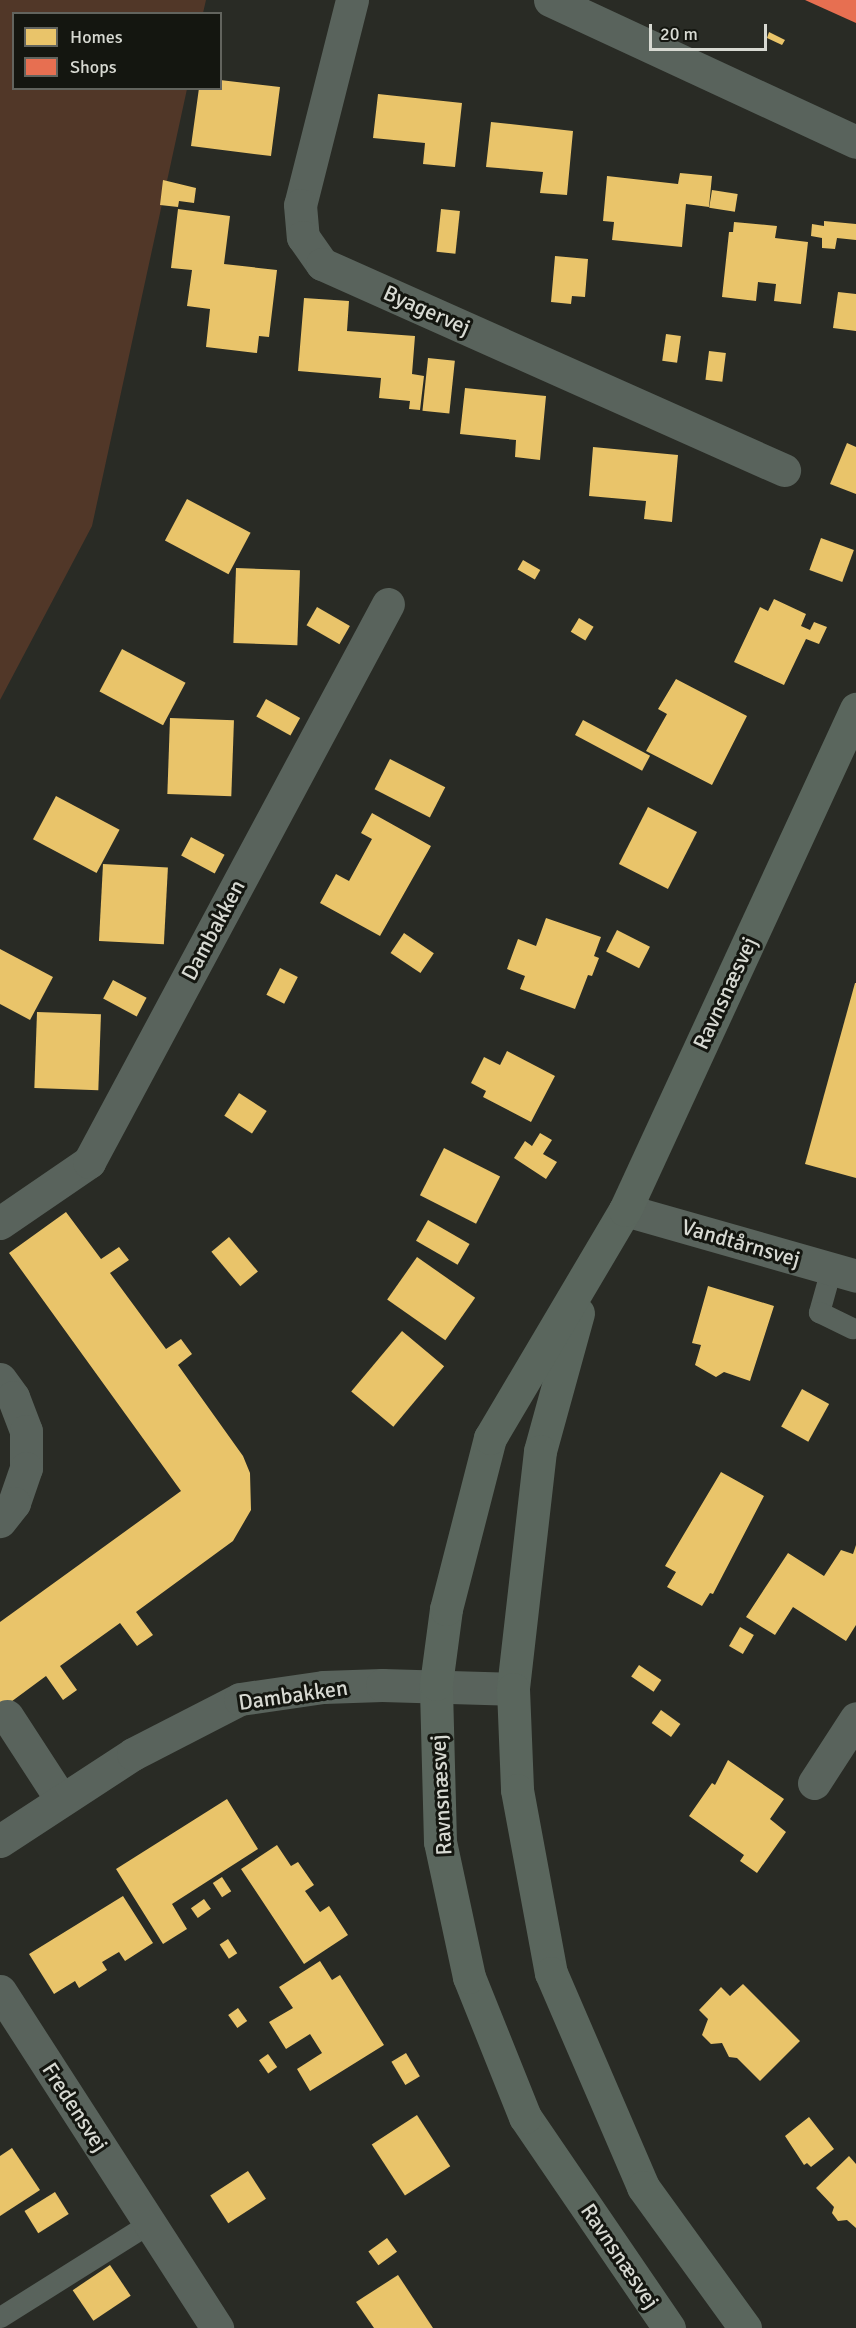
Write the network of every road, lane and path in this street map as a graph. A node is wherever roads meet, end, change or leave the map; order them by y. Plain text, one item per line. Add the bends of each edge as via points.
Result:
1 (352, 0) edge
2 (553, 1) edge
3 (856, 142) edge
4 (784, 470) dead end
5 (388, 604) dead end
6 (856, 709) edge
7 (625, 1210) junction
8 (0, 1223) edge
9 (844, 1273) edge
10 (589, 1274) junction
11 (852, 1328) dead end
12 (0, 1379) edge
13 (0, 1521) edge
14 (436, 1684) junction
15 (513, 1689) junction
16 (7, 1716) dead end
17 (856, 1718) edge
18 (814, 1783) dead end
19 (61, 1799) junction
20 (0, 1841) edge
21 (0, 1991) edge
22 (150, 2223) junction
23 (0, 2318) edge
24 (217, 2328) edge
25 (669, 2328) edge
26 (745, 2328) edge

1 - 4 street, Byagervej via 300,205 303,237 322,264
2 - 3 street
5 - 8 street, Dambakken via 89,1162
6 - 7 main road, Ravnsnæsvej
7 - 9 street, Vandtårnsvej
7 - 10 main road, Ravnsnæsvej
9 - 11 lane via 819,1312
10 - 14 main road, Ravnsnæsvej via 490,1438 446,1609
10 - 15 main road, Ravnsnæsvej via 540,1451
12 - 13 street via 13,1397 26,1431 26,1468 14,1503
14 - 15 street, Dambakken
14 - 19 street, Dambakken via 323,1687 240,1699 133,1754
14 - 25 main road, Ravnsnæsvej via 440,1842 469,1977 525,2117
15 - 26 main road, Ravnsnæsvej via 517,1790 551,1973 643,2187
16 - 19 street
17 - 18 street
19 - 20 street, Dambakken
21 - 22 street, Fredensvej
22 - 23 lane
22 - 24 street, Fredensvej

